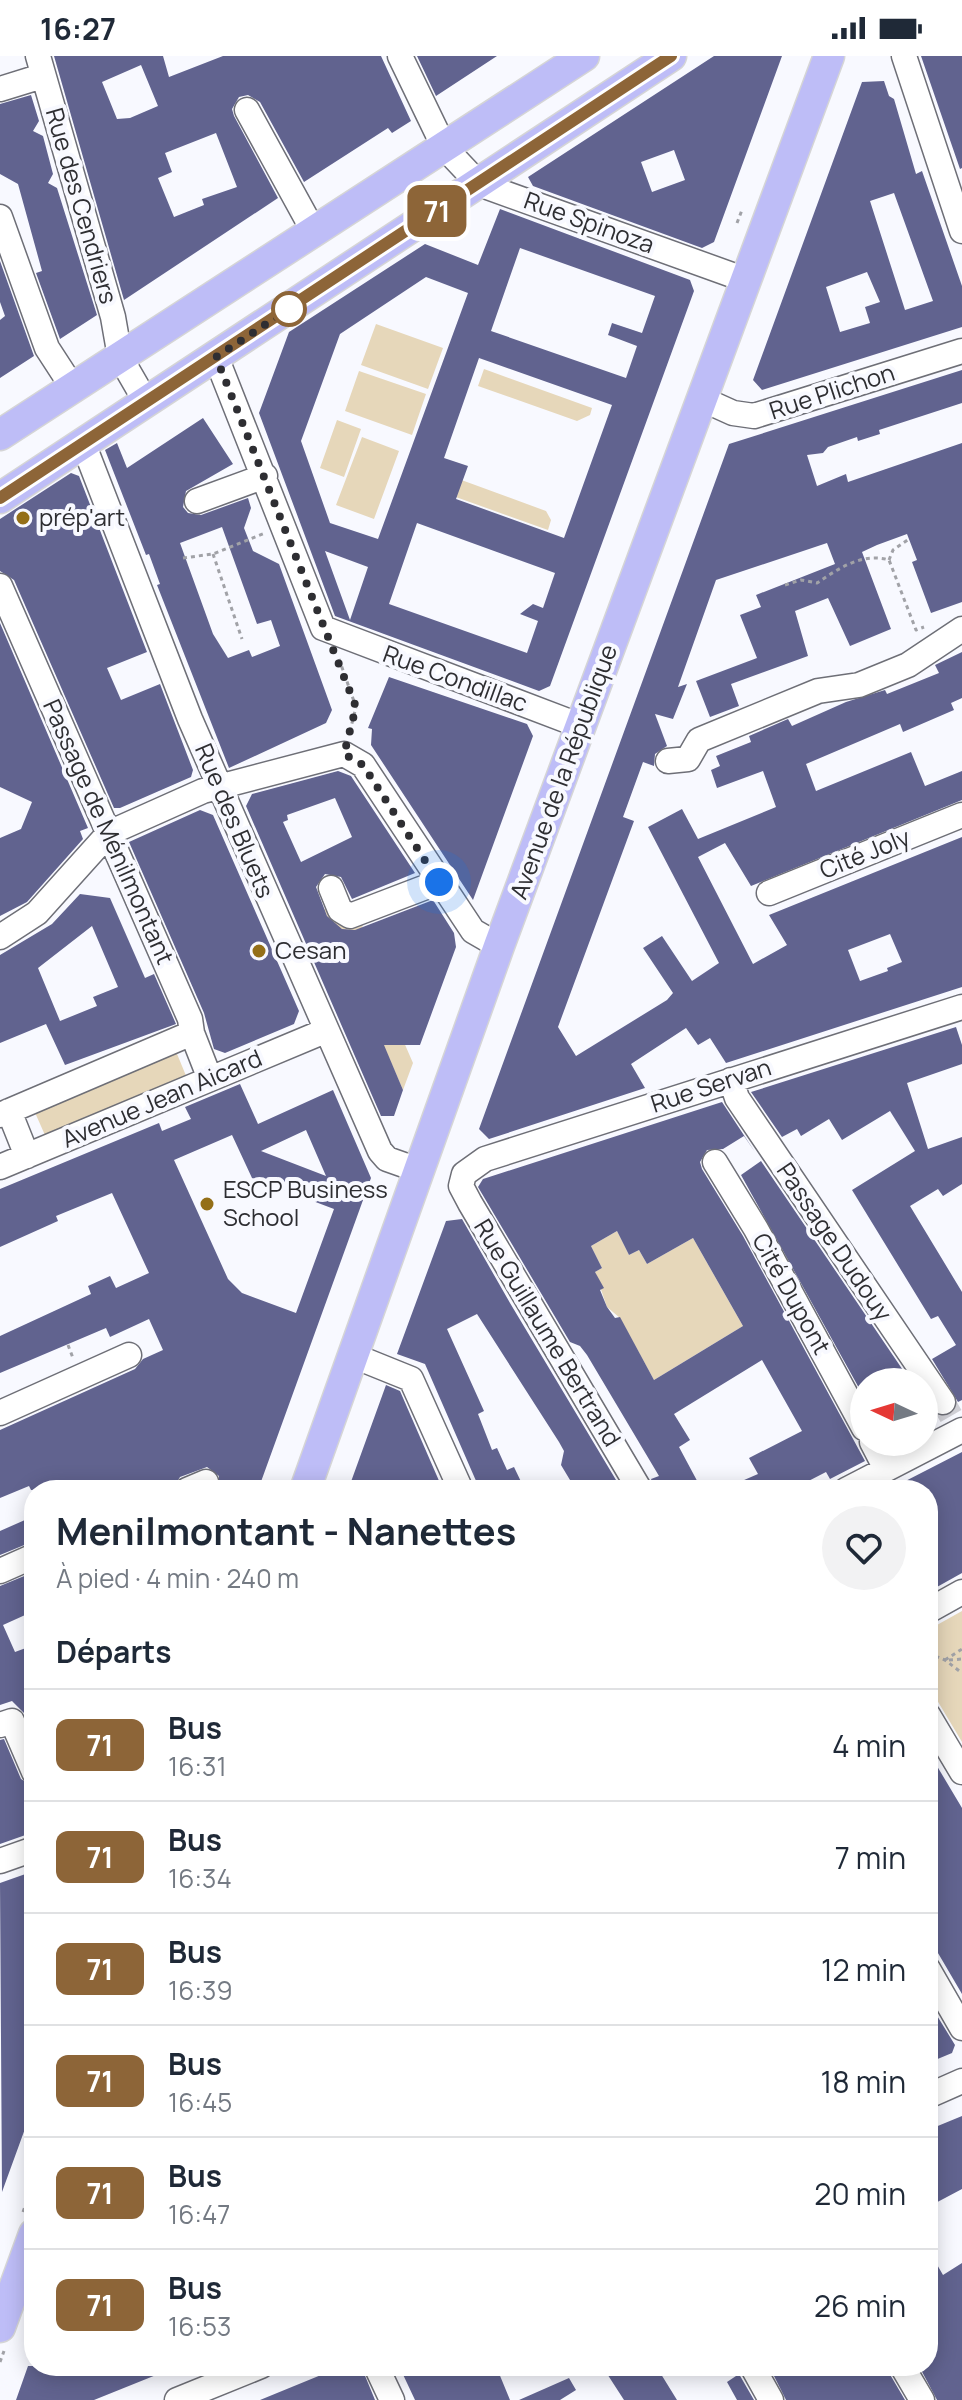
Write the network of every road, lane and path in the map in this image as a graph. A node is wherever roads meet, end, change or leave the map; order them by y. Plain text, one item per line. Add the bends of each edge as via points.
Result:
1 (400, 56) edge
2 (584, 56) edge
3 (671, 56) edge
4 (829, 56) edge
5 (904, 56) edge
6 (38, 66) edge
7 (0, 89) edge
8 (247, 110) dead end
9 (444, 147) junction
10 (479, 184) junction
11 (742, 210) dead end
12 (0, 217) edge
13 (737, 223) dead end
14 (961, 224) edge
15 (314, 232) junction
16 (746, 280) junction
17 (962, 351) edge
18 (120, 357) junction
19 (216, 357) junction
20 (73, 388) junction
21 (702, 399) junction
22 (146, 402) junction
23 (0, 435) edge
24 (83, 443) junction
25 (265, 476) junction
26 (0, 498) edge
27 (197, 501) dead end
28 (283, 526) junction
29 (909, 539) dead end
30 (213, 554) junction
31 (183, 558) dead end
32 (889, 560) junction
33 (785, 585) dead end
34 (0, 586) edge
35 (928, 626) dead end
36 (962, 629) edge
37 (329, 632) junction
38 (242, 639) dead end
39 (581, 726) junction
40 (348, 755) junction
41 (668, 761) dead end
42 (219, 786) junction
43 (962, 815) edge
44 (109, 833) junction
45 (439, 882) junction
46 (331, 888) dead end
47 (769, 893) dead end
48 (0, 937) edge
49 (499, 946) junction
50 (962, 1007) edge
51 (325, 1031) junction
52 (192, 1033) junction
53 (210, 1079) junction
54 (731, 1080) junction
55 (4, 1113) edge
56 (27, 1156) junction
57 (715, 1162) dead end
58 (0, 1167) edge
59 (421, 1171) junction
60 (464, 1174) joint
61 (68, 1345) dead end
62 (129, 1355) dead end
63 (354, 1356) junction
64 (75, 1362) dead end
65 (850, 1402) edge
66 (0, 1413) edge
67 (954, 1420) edge
68 (879, 1456) edge
69 (886, 1469) junction
70 (309, 1480) edge
71 (456, 1480) edge
72 (634, 1480) edge
73 (865, 1480) edge
74 (24, 1560) edge
75 (0, 1571) edge
76 (962, 1592) edge
77 (938, 1605) edge
78 (962, 1649) edge
79 (938, 1657) edge
80 (962, 1659) edge
81 (945, 1660) junction
82 (962, 1673) edge
83 (0, 1725) edge
84 (938, 1732) edge
85 (24, 1749) edge
86 (962, 1772) edge
87 (24, 1853) edge
88 (0, 1861) edge
89 (938, 1986) edge
90 (962, 2028) edge
91 (962, 2081) edge
92 (938, 2092) edge
93 (24, 2261) edge
94 (0, 2327) edge
95 (236, 2376) edge
96 (381, 2376) edge
97 (758, 2376) edge
98 (908, 2376) edge
99 (177, 2400) edge
100 (392, 2400) edge
101 (771, 2400) edge
102 (922, 2400) edge

1 - 9 street, Rue Spinoza
2 - 9 main road
3 - 10 main road
4 - 16 main road, Avenue de la République
5 - 14 street
6 - 7 street
6 - 18 street, Rue des Cendriers via 113,317
8 - 15 street
9 - 10 street, Rue Spinoza
9 - 15 main road
10 - 16 street, Rue Spinoza
10 - 19 main road
11 - 13 path
12 - 20 street via 47,348
15 - 18 main road
16 - 21 main road, Avenue de la République
17 - 21 street, Rue Plichon via 754,416
18 - 20 main road
18 - 22 street
19 - 22 main road
19 - 25 street
20 - 23 main road
21 - 39 main road, Avenue de la République
22 - 24 main road
24 - 26 main road
24 - 42 street, Rue des Bluets
25 - 27 street
25 - 28 street
28 - 30 path
28 - 37 street via 318,617
29 - 32 path
30 - 31 path
30 - 38 path
32 - 33 path via 865,558 817,583
32 - 35 path via 916,630
34 - 44 street, Passage de Ménilmontant
36 - 41 street via 908,665 859,685 829,687 793,700 699,740 688,759
37 - 39 street, Rue Condillac
37 - 40 path via 356,707
39 - 49 main road, Avenue de la République
40 - 42 street
40 - 45 street via 363,765
42 - 44 street
42 - 51 street, Rue des Bluets
43 - 47 street, Cité Joly
44 - 48 street via 37,913
44 - 52 street, Passage de Ménilmontant
45 - 46 street via 350,916 340,910
45 - 49 street via 473,931
49 - 59 main road, Avenue de la République
50 - 54 street, Rue Servan
51 - 53 street, Avenue Jean Aicard
51 - 59 street, Rue des Bluets via 380,1151 387,1159
52 - 53 street, Passage de Ménilmontant
52 - 55 street, Avenue Jean Aicard
53 - 56 street, Avenue Jean Aicard
54 - 60 street, Rue Servan via 485,1159
54 - 67 street, Passage Dudouy via 737,1098
55 - 56 street
56 - 58 street, Avenue Jean Aicard
57 - 65 street, Cité Dupont
59 - 63 main road, Avenue de la République
60 - 72 street, Rue Guillaume Bertrand via 461,1186 470,1203
61 - 64 path
62 - 66 street
63 - 70 main road, Avenue de la République
63 - 71 street via 411,1379
67 - 69 street
68 - 69 street
69 - 73 street
74 - 75 street
76 - 77 street
78 - 81 path
79 - 81 path
80 - 81 path
81 - 82 path
83 - 85 street via 12,1721
84 - 86 street
87 - 88 street
89 - 90 street
91 - 92 street
93 - 94 main road
95 - 99 street
96 - 100 street
97 - 101 street
98 - 102 street

